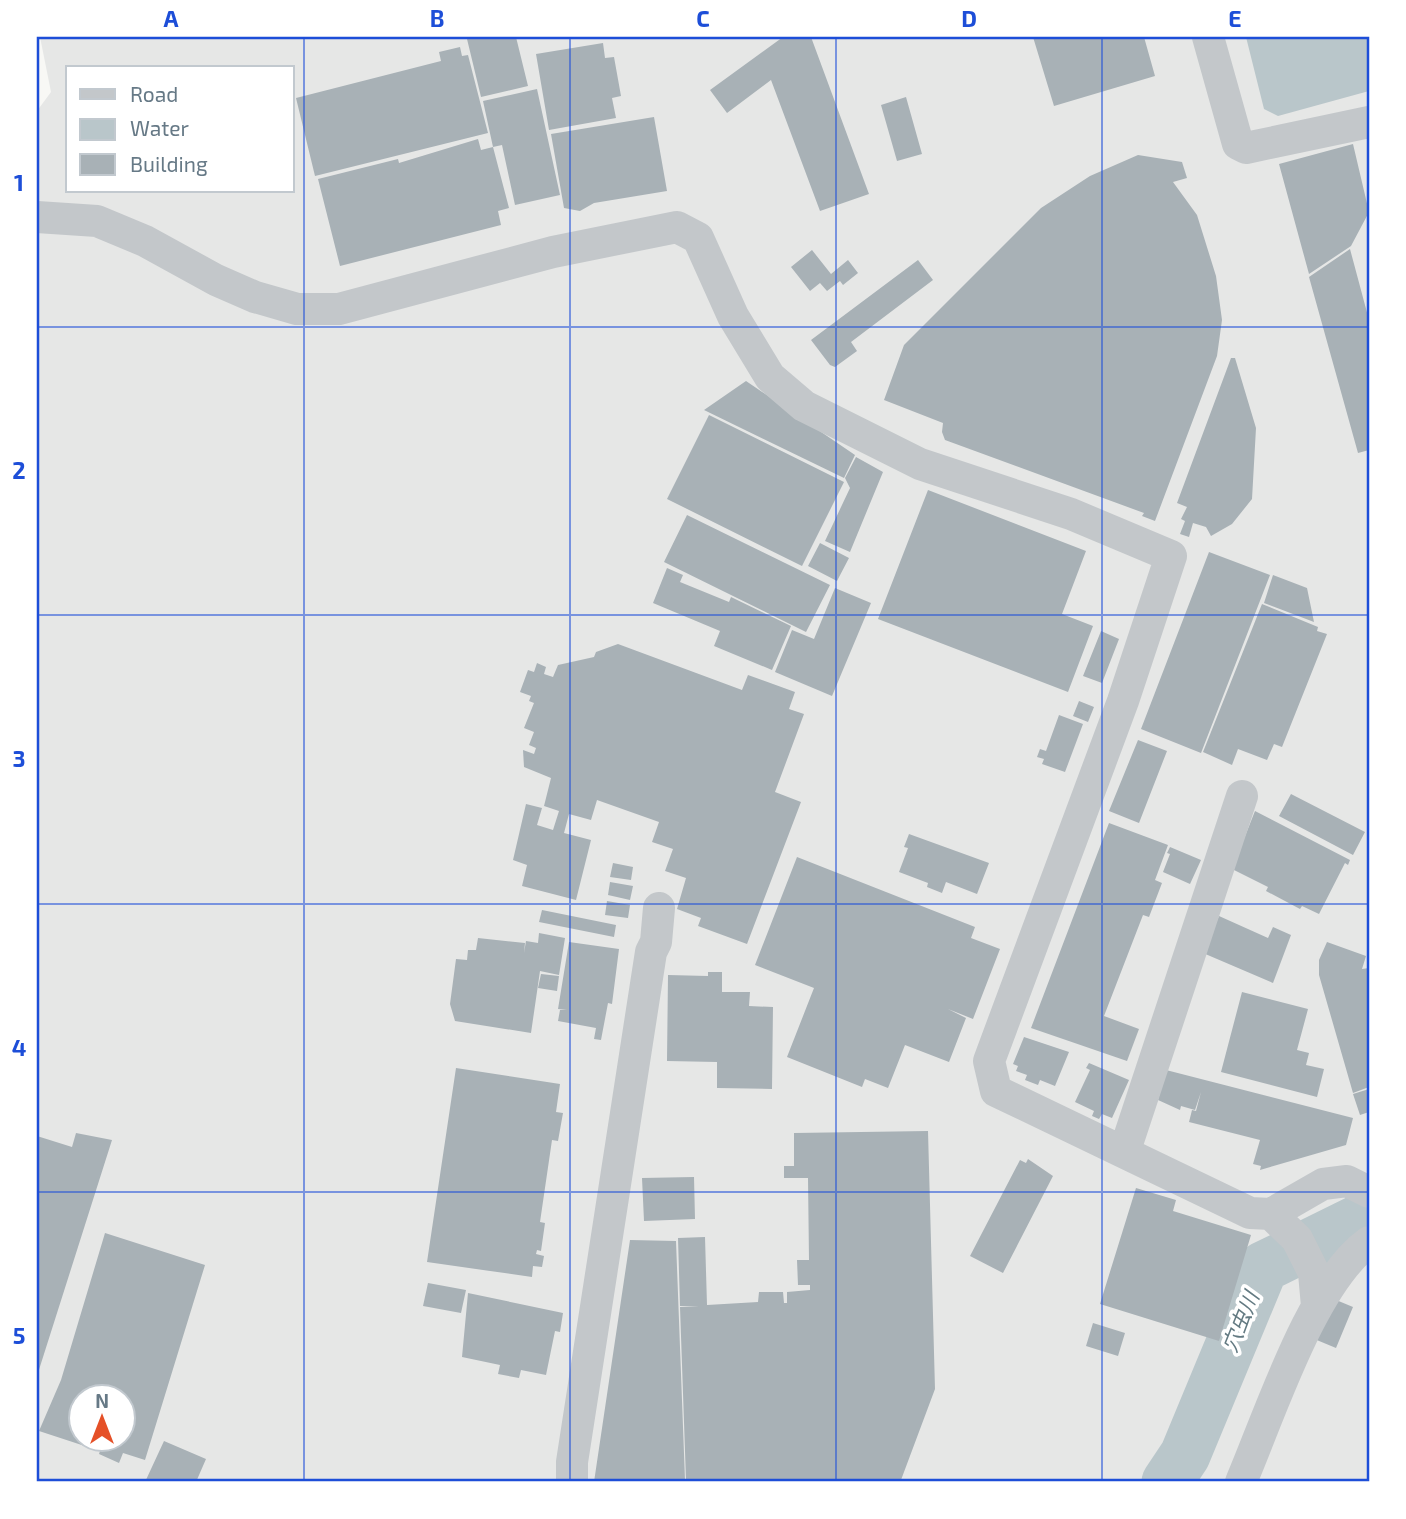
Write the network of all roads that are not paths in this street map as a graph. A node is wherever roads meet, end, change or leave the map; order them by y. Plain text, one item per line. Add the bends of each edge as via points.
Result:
1 (1208, 37) edge
2 (1369, 122) edge
3 (37, 217) edge
4 (1242, 796) dead end
5 (659, 908) dead end
6 (1125, 1150) junction
7 (1369, 1192) edge
8 (1271, 1214) junction
9 (1369, 1242) edge
10 (1317, 1306) junction
11 (572, 1482) edge
12 (1241, 1482) edge

1 - 2 street via 1238,144 1246,148
3 - 6 street via 97,221 245,293 297,309 339,309 553,252 677,227 698,238 733,316 770,377 804,406 920,464 1071,514 1171,556 1123,701 989,1061 996,1091
4 - 6 street
5 - 11 street
6 - 8 street via 1251,1213
7 - 8 street via 1347,1181 1323,1184
8 - 10 street via 1297,1239 1314,1273
9 - 10 street via 1333,1277
10 - 12 street

